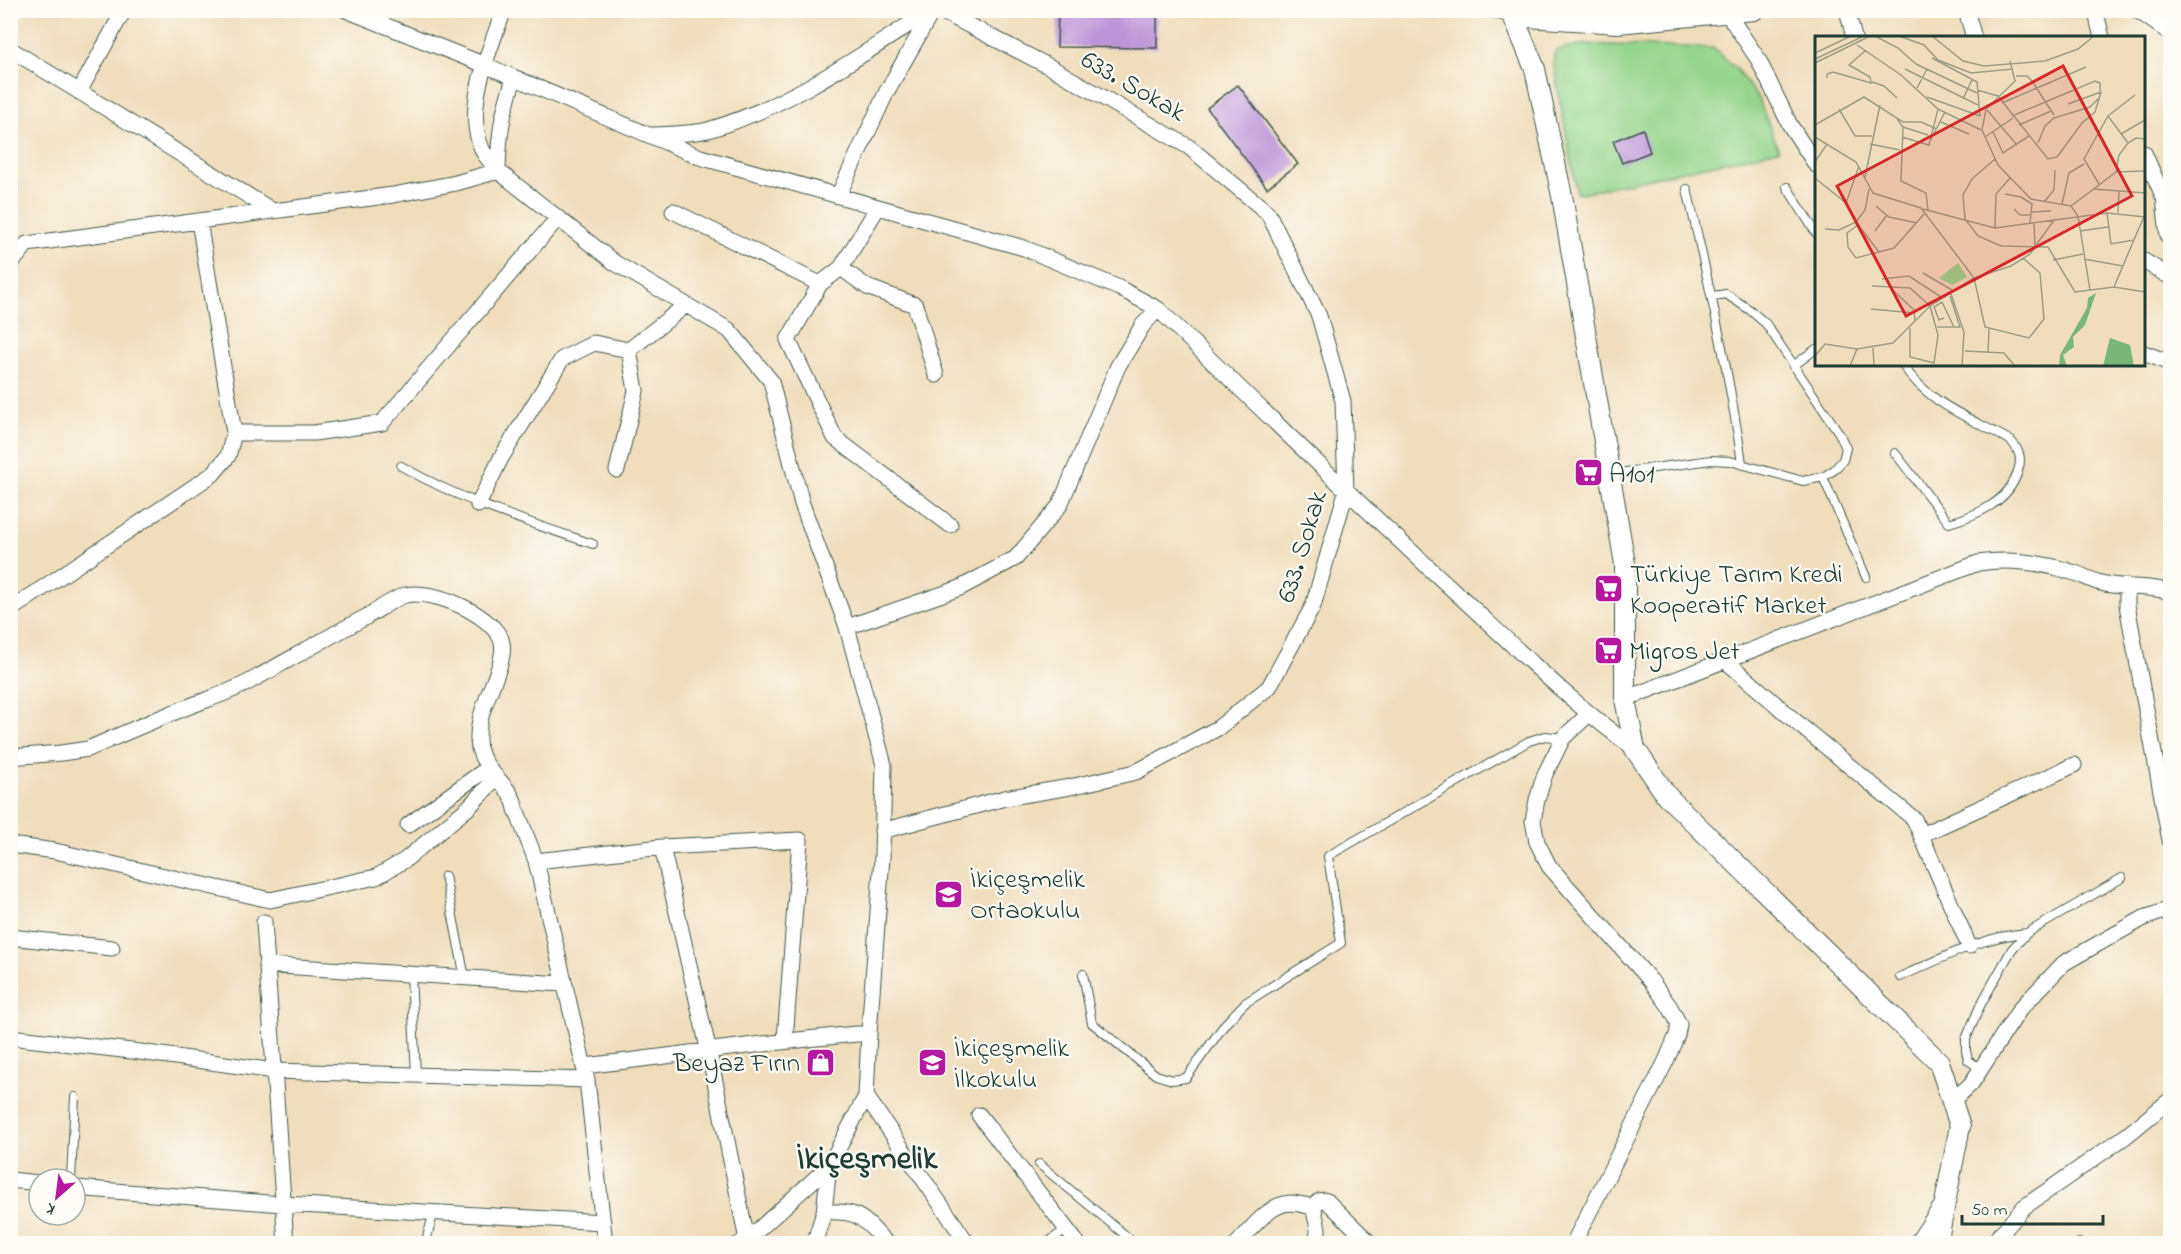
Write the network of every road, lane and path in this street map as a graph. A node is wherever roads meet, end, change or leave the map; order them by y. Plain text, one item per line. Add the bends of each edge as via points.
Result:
1 (124, 10) edge
2 (346, 10) edge
3 (504, 10) edge
4 (932, 10) edge
5 (939, 10) edge
6 (1494, 10) edge
7 (1754, 10) edge
8 (1847, 10) edge
9 (1966, 10) edge
10 (2099, 10) edge
11 (2137, 10) edge
12 (1748, 11) edge
13 (1727, 13) junction
14 (1513, 14) edge
15 (2170, 33) edge
16 (1854, 36) edge
17 (1973, 36) edge
18 (2102, 36) edge
19 (10, 49) edge
20 (485, 64) junction
21 (514, 79) junction
22 (80, 92) junction
23 (650, 135) junction
24 (2145, 155) edge
25 (1815, 163) edge
26 (498, 171) junction
27 (1787, 187) dead end
28 (1687, 189) dead end
29 (838, 196) junction
30 (878, 207) junction
31 (273, 211) junction
32 (673, 211) dead end
33 (557, 219) junction
34 (199, 221) junction
35 (1815, 231) edge
36 (2168, 236) dead end
37 (10, 244) edge
38 (27, 244) junction
39 (2145, 262) edge
40 (10, 265) edge
41 (841, 268) junction
42 (2170, 277) edge
43 (820, 284) junction
44 (1713, 296) junction
45 (686, 305) junction
46 (1158, 309) junction
47 (629, 350) junction
48 (1815, 350) edge
49 (2145, 353) edge
50 (2170, 363) edge
51 (1793, 366) junction
52 (1903, 366) edge
53 (936, 375) dead end
54 (234, 433) junction
55 (1894, 453) dead end
56 (1742, 464) junction
57 (401, 466) dead end
58 (617, 470) dead end
59 (1610, 474) junction
60 (1823, 477) junction
61 (1346, 492) junction
62 (478, 505) junction
63 (950, 525) dead end
64 (593, 544) dead end
65 (1866, 577) dead end
66 (2127, 586) junction
67 (2170, 592) edge
68 (10, 610) edge
69 (847, 627) junction
70 (1726, 662) junction
71 (1625, 699) junction
72 (1589, 714) junction
73 (1563, 738) junction
74 (1635, 749) junction
75 (10, 757) edge
76 (2074, 765) dead end
77 (492, 773) junction
78 (408, 825) dead end
79 (882, 831) junction
80 (1921, 835) junction
81 (2170, 841) edge
82 (10, 845) edge
83 (662, 847) junction
84 (536, 861) junction
85 (445, 876) dead end
86 (2122, 878) dead end
87 (2170, 909) edge
88 (264, 922) dead end
89 (2026, 933) junction
90 (10, 937) edge
91 (1968, 946) junction
92 (112, 948) dead end
93 (266, 965) junction
94 (1083, 974) dead end
95 (411, 975) junction
96 (1900, 977) dead end
97 (465, 978) junction
98 (563, 984) junction
99 (869, 1033) junction
100 (10, 1037) edge
101 (785, 1040) junction
102 (710, 1052) junction
103 (1981, 1069) junction
104 (274, 1071) junction
105 (585, 1073) junction
106 (416, 1075) junction
107 (866, 1096) junction
108 (75, 1097) dead end
109 (2170, 1100) edge
110 (1952, 1101) junction
111 (979, 1115) dead end
112 (1039, 1164) dead end
113 (829, 1166) junction
114 (72, 1167) edge
115 (10, 1180) edge
116 (27, 1182) edge
117 (87, 1189) edge
118 (1946, 1200) junction
119 (283, 1204) junction
120 (1314, 1207) junction
121 (434, 1212) junction
122 (824, 1212) junction
123 (603, 1222) junction
124 (1066, 1228) junction
125 (743, 1242) edge
126 (286, 1244) edge
127 (425, 1244) edge
128 (605, 1244) edge
129 (814, 1244) edge
130 (887, 1244) edge
131 (968, 1244) edge
132 (1046, 1244) edge
133 (1078, 1244) edge
134 (1136, 1244) edge
135 (1237, 1244) edge
136 (1314, 1244) edge
137 (1371, 1244) edge
138 (1573, 1244) edge
139 (1916, 1244) edge
140 (1937, 1244) edge
141 (1992, 1244) edge

1 - 22 street
2 - 20 street
3 - 20 street
4 - 23 street via 772,107 706,130
4 - 29 street via 887,91
5 - 61 street, 633. Sokak via 1052,68 1189,147 1268,213 1319,316 1343,401
6 - 14 street
7 - 12 street
8 - 16 street
9 - 17 street
10 - 18 street
11 - 15 street
12 - 13 street
13 - 14 street via 1618,23
13 - 25 street via 1758,59 1790,124
14 - 59 street via 1534,69 1562,196
19 - 22 street
20 - 21 street
20 - 26 street via 475,115 476,134 482,150
21 - 23 street
21 - 26 street via 499,132
22 - 31 street
23 - 29 street via 700,157
24 - 36 street via 2164,198
26 - 31 street via 393,195
26 - 33 street
27 - 35 lane
28 - 44 lane
29 - 30 street
30 - 41 street
30 - 46 street via 1024,248
31 - 34 street
32 - 43 street
33 - 45 street via 615,263
33 - 54 street via 382,423 314,433
34 - 38 street
34 - 54 street
37 - 38 street
38 - 40 street
39 - 42 street
41 - 43 street
41 - 53 street via 867,287 915,305
43 - 63 street via 788,340 835,438
44 - 51 lane via 1726,294 1766,324
44 - 56 lane
45 - 47 street
45 - 69 street via 729,330 771,381 802,504
46 - 61 street
46 - 69 street via 1143,325 1118,366 1060,505 1016,558 960,588
47 - 58 street via 636,391
47 - 62 street via 594,343 562,359 501,458
48 - 51 lane
49 - 50 street
51 - 60 lane via 1846,448 1843,460
52 - 55 lane via 1934,400 2011,441 2021,462 2015,482 1996,503 1949,524
54 - 68 street via 228,456 213,474
56 - 59 lane via 1712,460
56 - 60 lane via 1803,481
57 - 62 lane
59 - 71 street via 1625,564
60 - 65 lane
61 - 72 street
61 - 79 street, 633. Sokak via 1308,616 1269,687 1218,728 1136,772 1005,798
62 - 64 lane
66 - 67 street
66 - 70 street via 2022,562 1978,563
66 - 81 street via 2127,605
69 - 79 street via 884,765
70 - 71 street
70 - 80 street via 1914,819
71 - 74 street
72 - 73 street
72 - 74 street
73 - 94 lane via 1545,736 1529,741 1328,856 1341,943 1245,1003 1186,1078 1172,1080 1156,1075 1092,1023
73 - 138 street via 1537,800 1533,821 1537,842 1549,866 1651,981 1679,1024 1666,1061
74 - 110 street via 1667,796 1939,1062
75 - 77 street via 88,749 244,684 405,595 422,595 466,608 489,625 501,641 502,659 478,725 479,746
76 - 80 street
77 - 78 street
77 - 82 street via 469,807 405,860 376,877 270,900 55,851
77 - 84 street via 515,801
79 - 99 street
80 - 91 street
83 - 84 street
83 - 101 street via 800,840
83 - 102 street
84 - 98 street
85 - 97 lane
86 - 89 lane
87 - 103 street via 2144,918 2064,963 2020,1009
88 - 93 street
89 - 91 lane via 2005,934
89 - 103 lane via 2012,949 1966,1039 1968,1060
90 - 92 street
91 - 96 lane
93 - 95 street
93 - 104 street
95 - 97 street
95 - 106 lane
97 - 98 street
98 - 105 street
99 - 101 street
99 - 107 street
100 - 104 street
101 - 102 street
102 - 105 street
102 - 125 street
103 - 110 street
104 - 106 street
104 - 119 street
105 - 106 street
105 - 123 street
107 - 113 street
107 - 131 street
108 - 114 lane
109 - 141 street via 2127,1136 2024,1207
110 - 118 street via 1960,1126
111 - 124 street
112 - 134 lane
113 - 122 street
113 - 125 street
115 - 116 street
117 - 119 street
118 - 139 street
118 - 140 street
119 - 121 street
119 - 126 street
120 - 135 street via 1288,1203 1279,1207
120 - 136 street via 1319,1236
120 - 137 street via 1327,1201
121 - 123 street
121 - 127 lane
122 - 129 street
122 - 130 street via 844,1211 861,1217
123 - 128 street
124 - 132 lane
124 - 133 street

